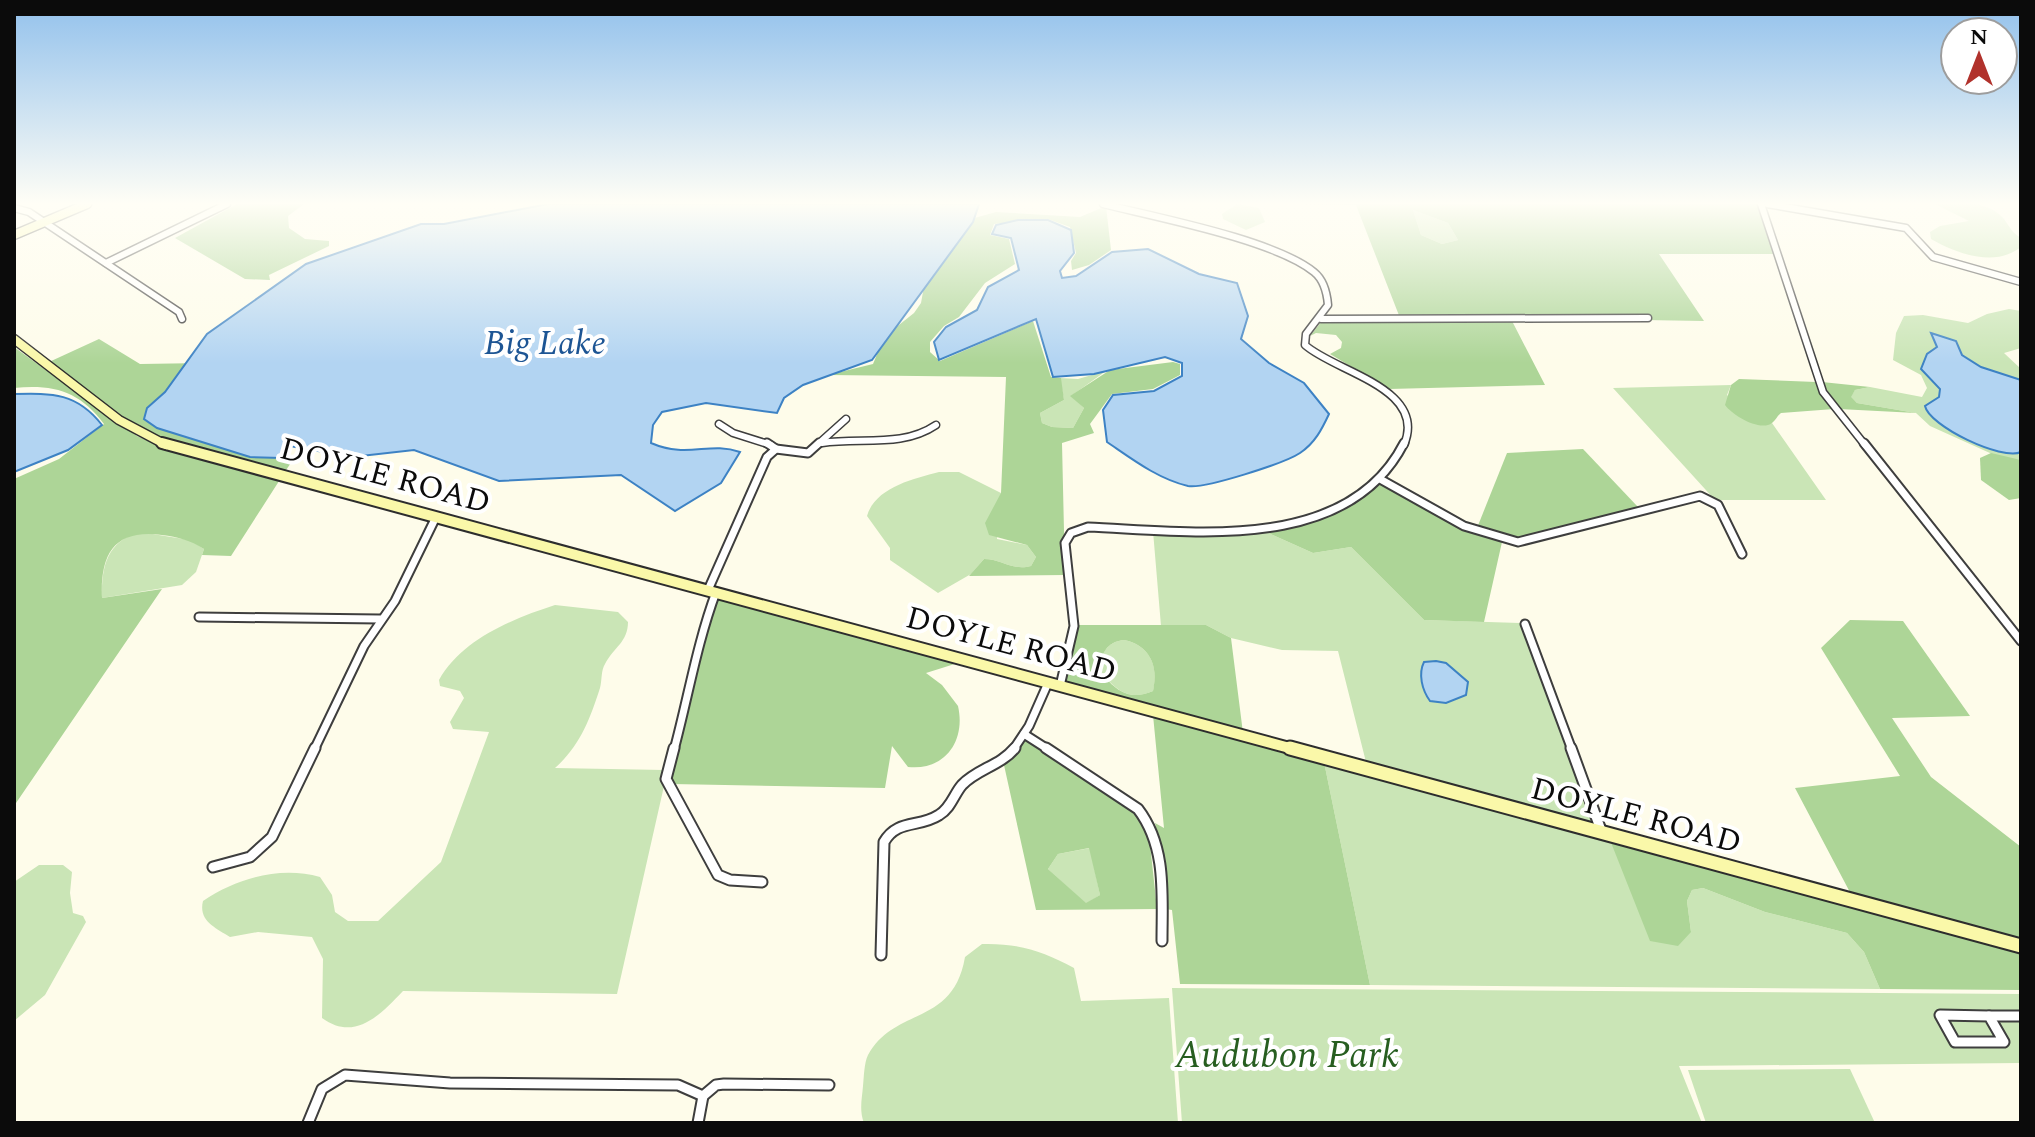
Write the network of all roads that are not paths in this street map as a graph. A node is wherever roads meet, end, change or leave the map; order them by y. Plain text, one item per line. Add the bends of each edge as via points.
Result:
1 (97, 257) edge
2 (118, 257) edge
3 (1285, 257) edge
4 (1778, 257) edge
5 (1933, 257) edge
6 (106, 263) junction
7 (2021, 282) edge
8 (1648, 318) dead end
9 (182, 319) dead end
10 (1321, 319) junction
11 (14, 339) edge
12 (846, 419) dead end
13 (719, 424) dead end
14 (936, 425) dead end
15 (822, 443) junction
16 (776, 449) junction
17 (1380, 479) junction
18 (436, 517) junction
19 (1742, 554) dead end
20 (712, 591) junction
21 (199, 617) dead end
22 (380, 619) junction
23 (1525, 624) dead end
24 (2021, 641) edge
25 (1054, 684) junction
26 (1024, 734) junction
27 (1603, 835) junction
28 (213, 867) dead end
29 (762, 882) dead end
30 (1162, 941) dead end
31 (2021, 946) edge
32 (881, 955) dead end
33 (1989, 1015) junction
34 (2021, 1016) edge
35 (829, 1085) dead end
36 (703, 1096) junction
37 (308, 1123) edge
38 (698, 1123) edge

1 - 6 street
2 - 6 street
3 - 10 street via 1304,265 1325,287 1328,305
4 - 24 street via 1823,392
5 - 7 street
6 - 9 street
8 - 10 street
10 - 17 street via 1306,334 1309,350 1381,385 1405,414 1408,439
11 - 18 main road, DOYLE ROAD via 140,434 166,445
12 - 15 street
13 - 16 street
14 - 15 street via 916,437
15 - 16 street via 803,454
16 - 20 street via 767,457
17 - 19 street via 1478,531 1516,542 1541,541 1639,509 1708,497
17 - 25 street via 1344,504 1274,527 1088,527 1071,533 1065,543 1074,626
18 - 20 main road, DOYLE ROAD
18 - 22 street via 395,601
20 - 25 main road, DOYLE ROAD
20 - 29 street via 666,779 718,875
21 - 22 street
22 - 28 street via 272,837 250,857
23 - 27 street
25 - 26 street
25 - 27 main road, DOYLE ROAD
26 - 30 street via 1138,809 1152,824
26 - 32 street via 1001,762 964,783 941,814 889,830 884,842
27 - 31 main road, DOYLE ROAD
33 - 33 street via 1965,1015 1940,1015 1955,1042 2004,1042
33 - 34 street
35 - 36 street via 724,1084
36 - 37 street via 678,1085 450,1083 345,1075 322,1089
36 - 38 street

